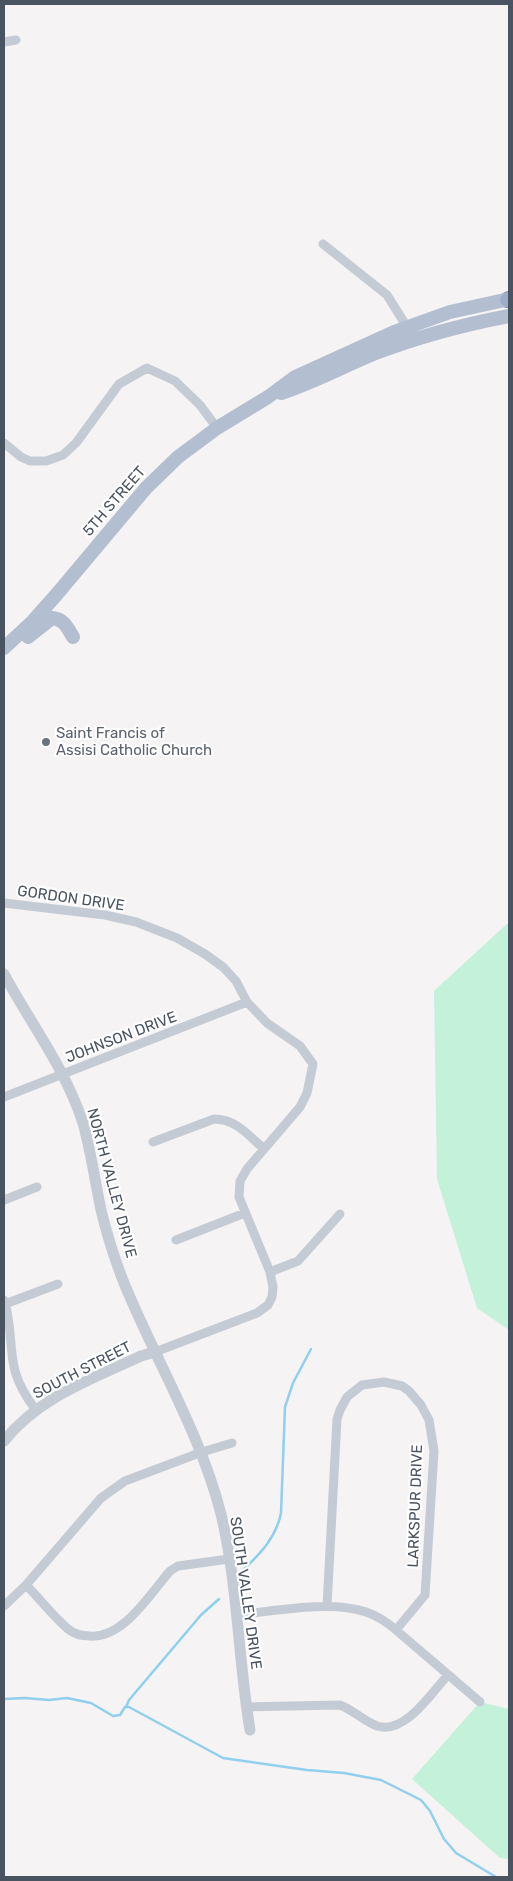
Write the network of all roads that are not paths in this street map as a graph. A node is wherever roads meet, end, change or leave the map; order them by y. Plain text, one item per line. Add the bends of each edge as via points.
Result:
1 (16, 40) dead end
2 (4, 42) edge
3 (323, 244) dead end
4 (509, 300) edge
5 (509, 316) edge
6 (407, 327) junction
7 (418, 338) junction
8 (318, 378) junction
9 (268, 397) junction
10 (218, 428) junction
11 (4, 443) edge
12 (73, 637) dead end
13 (4, 650) edge
14 (4, 903) edge
15 (4, 974) edge
16 (7, 986) edge
17 (247, 1002) junction
18 (63, 1074) junction
19 (4, 1097) edge
20 (153, 1142) dead end
21 (264, 1149) junction
22 (37, 1187) dead end
23 (4, 1200) edge
24 (245, 1213) junction
25 (340, 1214) dead end
26 (176, 1240) dead end
27 (270, 1272) junction
28 (58, 1284) dead end
29 (4, 1302) edge
30 (155, 1352) junction
31 (35, 1409) junction
32 (4, 1441) edge
33 (232, 1443) dead end
34 (202, 1452) junction
35 (229, 1559) junction
36 (26, 1585) junction
37 (4, 1606) edge
38 (327, 1606) junction
39 (236, 1615) junction
40 (396, 1630) junction
41 (448, 1675) junction
42 (480, 1702) dead end
43 (246, 1707) junction
44 (250, 1730) dead end

1 - 2 street
3 - 6 street via 387,295
4 - 6 main road, 5TH STREET via 450,312
4 - 7 main road via 428,327 420,332
5 - 7 main road, 5TH STREET
6 - 8 main road via 402,335 350,357
6 - 9 main road, 5TH STREET via 295,377
7 - 8 main road, 5TH STREET
8 - 9 main road, 5TH STREET
9 - 10 main road, 5TH STREET
10 - 11 street via 175,381 147,368 119,384 76,443 63,455 46,461 30,460
10 - 13 main road, 5TH STREET via 178,457 146,488 48,604
12 - 13 main road via 65,624 52,618 22,643
14 - 17 street, GORDON DRIVE via 105,915 136,922 177,938 223,967 236,981
15 - 16 street, NORTH VALLEY DRIVE
16 - 18 street, NORTH VALLEY DRIVE
17 - 18 street, JOHNSON DRIVE
17 - 21 street, GORDON DRIVE via 267,1023 300,1046 313,1064 307,1093 300,1107
18 - 19 street, JOHNSON DRIVE
18 - 30 street, NORTH VALLEY DRIVE via 83,1124 113,1253
20 - 21 street via 214,1119 224,1119 236,1124
21 - 24 street, GORDON DRIVE via 240,1181 239,1197
22 - 23 street
24 - 26 street
24 - 27 street, GORDON DRIVE
25 - 27 street via 298,1261
27 - 30 street, GORDON DRIVE via 272,1297 268,1305 257,1313
28 - 29 street
29 - 31 street via 14,1369
30 - 31 street, SOUTH STREET via 65,1391
30 - 34 street, SOUTH VALLEY DRIVE
31 - 32 street, SOUTH STREET
33 - 34 street
34 - 35 street, SOUTH VALLEY DRIVE via 221,1515
34 - 36 street via 124,1481 101,1498
35 - 36 street via 178,1566 170,1571 125,1624 97,1637 83,1636 70,1630
35 - 39 street, SOUTH VALLEY DRIVE
36 - 37 street
38 - 39 street
38 - 40 street via 366,1612 383,1619
38 - 40 street, LARKSPUR DRIVE via 337,1419 347,1397 362,1385 393,1383 409,1391 425,1411 434,1451 425,1595
39 - 43 street, SOUTH VALLEY DRIVE
40 - 41 street
41 - 42 street
41 - 43 street via 410,1716 388,1728 376,1726 340,1705
43 - 44 street, SOUTH VALLEY DRIVE

